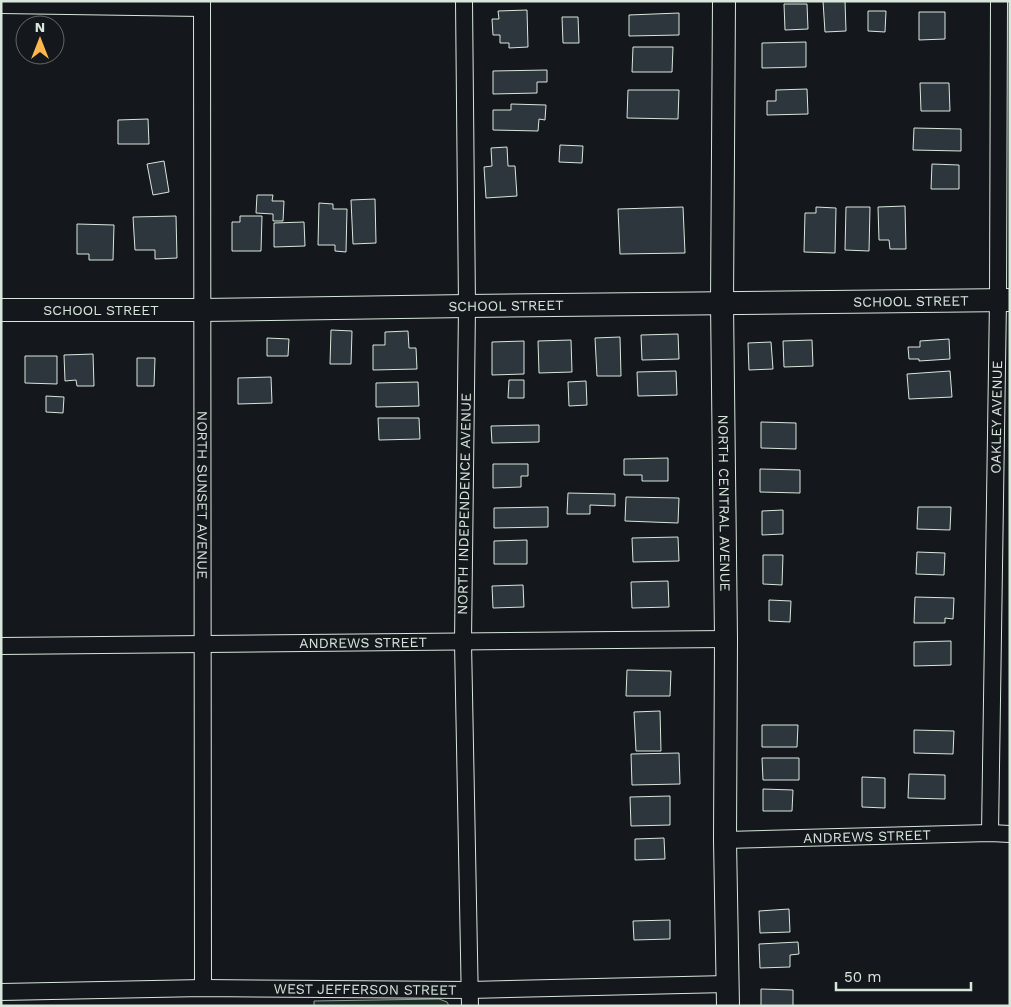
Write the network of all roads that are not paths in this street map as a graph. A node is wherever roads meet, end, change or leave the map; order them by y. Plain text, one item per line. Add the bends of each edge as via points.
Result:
1 (464, 1) edge
2 (724, 1) edge
3 (999, 1) edge
4 (202, 4) edge
5 (1, 5) edge
6 (1004, 300) edge
7 (722, 303) junction
8 (467, 306) junction
9 (1, 310) edge
10 (202, 310) junction
11 (726, 639) junction
12 (463, 642) junction
13 (202, 644) junction
14 (1, 646) edge
15 (990, 833) junction
16 (1010, 834) edge
17 (725, 840) junction
18 (202, 988) junction
19 (1, 992) edge
20 (728, 995) edge
21 (470, 998) edge

1 - 8 street, NORTH INDEPENDENCE AVENUE
2 - 7 main road, NORTH CENTRAL AVENUE
3 - 6 street, OAKLEY AVENUE
4 - 5 street
4 - 10 street, NORTH SUNSET AVENUE
6 - 7 main road, SCHOOL STREET
6 - 15 street, OAKLEY AVENUE
7 - 8 main road, SCHOOL STREET
7 - 11 main road, NORTH CENTRAL AVENUE
8 - 10 main road, SCHOOL STREET
8 - 12 street, NORTH INDEPENDENCE AVENUE
9 - 10 main road, SCHOOL STREET
10 - 13 street, NORTH SUNSET AVENUE
11 - 12 street, ANDREWS STREET
11 - 17 main road, NORTH CENTRAL AVENUE
12 - 13 street, ANDREWS STREET
12 - 21 street, NORTH INDEPENDENCE AVENUE
13 - 14 street, ANDREWS STREET
13 - 18 street, NORTH SUNSET AVENUE
15 - 16 street, ANDREWS STREET
15 - 17 street, ANDREWS STREET
17 - 20 main road, NORTH CENTRAL AVENUE
18 - 19 street, WEST JEFFERSON STREET
18 - 21 street, WEST JEFFERSON STREET
20 - 21 street, WEST JEFFERSON STREET

